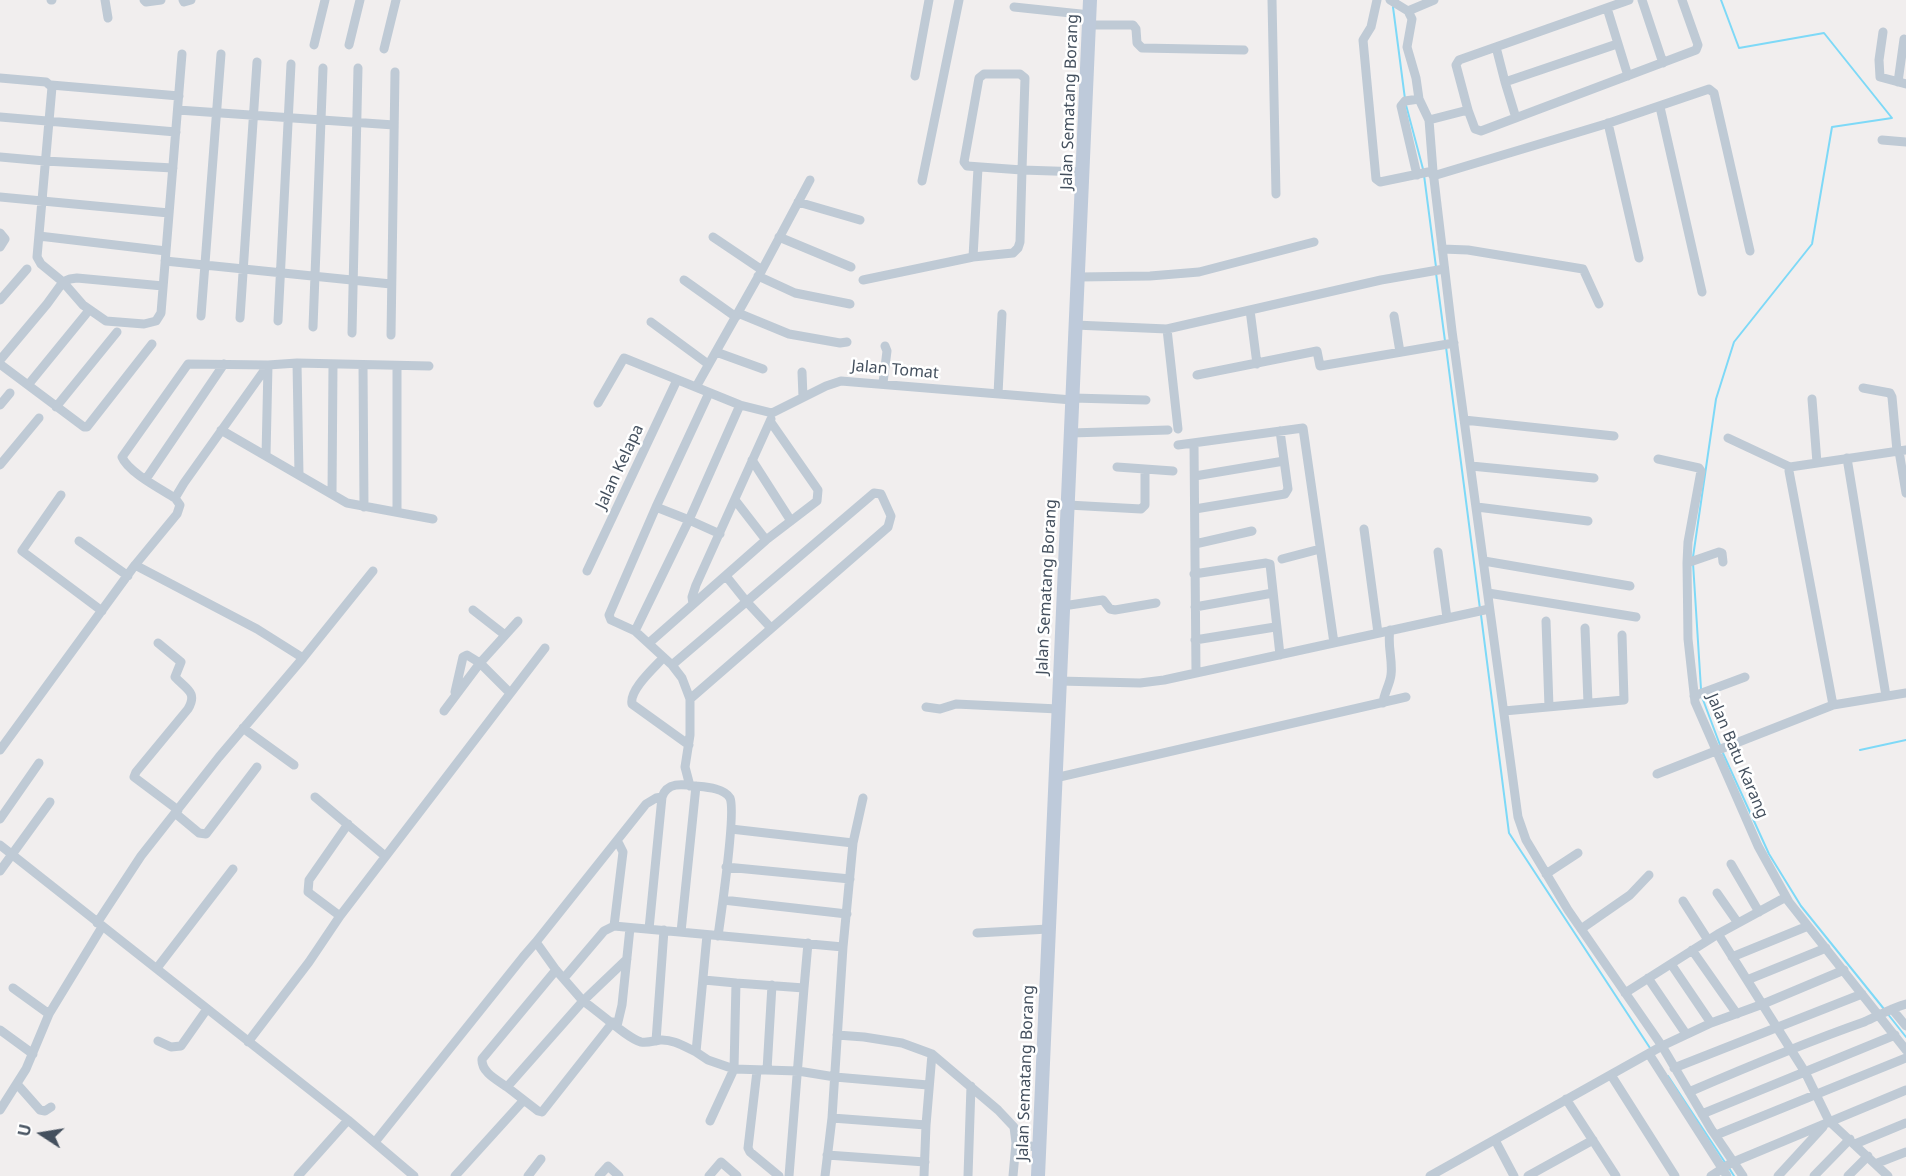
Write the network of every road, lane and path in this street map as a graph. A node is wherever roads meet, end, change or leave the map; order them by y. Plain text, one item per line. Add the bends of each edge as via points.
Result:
1 (105, 0) edge
2 (144, 0) edge
3 (160, 0) edge
4 (183, 0) edge
5 (191, 0) edge
6 (325, 0) edge
7 (360, 0) edge
8 (396, 0) edge
9 (929, 0) edge
10 (959, 0) edge
11 (1090, 0) edge
12 (1272, 0) edge
13 (1377, 0) edge
14 (1390, 0) edge
15 (1434, 0) edge
16 (1629, 0) edge
17 (1642, 0) edge
18 (1682, 0) edge
19 (1014, 7) dead end
20 (1404, 8) junction
21 (1607, 8) junction
22 (108, 18) dead end
23 (1090, 20) junction
24 (1882, 32) dead end
25 (1904, 39) dead end
26 (1617, 44) junction
27 (314, 45) dead end
28 (349, 45) dead end
29 (1496, 47) junction
30 (384, 49) dead end
31 (1244, 50) dead end
32 (182, 54) dead end
33 (221, 54) dead end
34 (257, 62) dead end
35 (1663, 63) junction
36 (291, 64) dead end
37 (323, 68) dead end
38 (358, 68) dead end
39 (395, 72) dead end
40 (915, 76) dead end
41 (1628, 76) junction
42 (0, 78) edge
43 (1506, 82) junction
44 (1902, 83) edge
45 (51, 85) junction
46 (179, 96) junction
47 (1413, 100) junction
48 (1660, 107) junction
49 (178, 110) junction
50 (1468, 110) junction
51 (215, 112) junction
52 (253, 115) junction
53 (0, 117) edge
54 (288, 118) junction
55 (1515, 118) junction
56 (321, 120) junction
57 (1429, 120) junction
58 (49, 121) junction
59 (358, 122) junction
60 (1608, 123) junction
61 (394, 125) junction
62 (176, 132) junction
63 (1882, 140) dead end
64 (1906, 142) edge
65 (0, 157) edge
66 (45, 161) junction
67 (173, 168) junction
68 (978, 168) junction
69 (1022, 170) junction
70 (1083, 172) junction
71 (1426, 174) junction
72 (810, 180) dead end
73 (922, 181) dead end
74 (1276, 194) dead end
75 (0, 197) edge
76 (42, 201) junction
77 (798, 202) junction
78 (169, 213) junction
79 (860, 220) dead end
80 (0, 233) edge
81 (39, 236) junction
82 (713, 237) dead end
83 (779, 237) junction
84 (1314, 242) dead end
85 (0, 247) edge
86 (1442, 249) junction
87 (166, 251) junction
88 (1750, 251) dead end
89 (973, 257) junction
90 (1639, 258) dead end
91 (165, 261) junction
92 (204, 266) junction
93 (851, 267) dead end
94 (27, 269) dead end
95 (243, 270) junction
96 (1438, 270) junction
97 (280, 273) junction
98 (760, 273) junction
99 (315, 277) junction
100 (1079, 277) junction
101 (684, 280) dead end
102 (863, 280) dead end
103 (352, 281) junction
104 (63, 282) junction
105 (390, 284) junction
106 (163, 286) junction
107 (1702, 292) dead end
108 (0, 300) edge
109 (850, 304) dead end
110 (1599, 304) dead end
111 (1250, 309) junction
112 (86, 314) dead end
113 (1002, 314) dead end
114 (737, 315) junction
115 (201, 316) dead end
116 (1394, 316) dead end
117 (240, 318) dead end
118 (278, 321) dead end
119 (651, 322) dead end
120 (1075, 325) junction
121 (313, 327) dead end
122 (1167, 329) junction
123 (117, 332) dead end
124 (352, 333) dead end
125 (391, 335) dead end
126 (847, 342) dead end
127 (152, 344) dead end
128 (1451, 344) junction
129 (885, 346) dead end
130 (716, 352) junction
131 (1400, 352) junction
132 (0, 362) edge
133 (297, 363) junction
134 (224, 364) junction
135 (333, 364) junction
136 (708, 364) junction
137 (1257, 364) junction
138 (268, 365) junction
139 (363, 365) junction
140 (397, 366) junction
141 (429, 366) dead end
142 (763, 369) dead end
143 (802, 372) dead end
144 (1197, 375) dead end
145 (677, 380) junction
146 (883, 383) junction
147 (28, 385) junction
148 (696, 387) junction
149 (1863, 388) dead end
150 (10, 393) dead end
151 (709, 393) junction
152 (998, 394) junction
153 (803, 398) junction
154 (1072, 399) junction
155 (1812, 399) dead end
156 (1146, 400) dead end
157 (598, 403) dead end
158 (0, 405) edge
159 (740, 405) junction
160 (56, 407) junction
161 (771, 417) junction
162 (39, 418) dead end
163 (1464, 420) junction
164 (221, 430) junction
165 (1280, 431) junction
166 (1071, 433) junction
167 (1614, 436) dead end
168 (1728, 438) dead end
169 (1194, 444) junction
170 (1179, 445) dead end
171 (1900, 451) edge
172 (266, 456) junction
173 (1847, 458) junction
174 (1658, 459) dead end
175 (752, 460) junction
176 (1284, 461) junction
177 (1817, 463) junction
178 (0, 465) edge
179 (1471, 466) junction
180 (1118, 467) dead end
181 (1790, 467) junction
182 (1145, 470) junction
183 (1173, 471) dead end
184 (299, 475) junction
185 (1195, 476) junction
186 (1594, 478) dead end
187 (146, 479) junction
188 (1906, 493) edge
189 (332, 494) junction
190 (61, 495) dead end
191 (175, 498) junction
192 (735, 500) junction
193 (1068, 505) junction
194 (364, 507) junction
195 (656, 507) junction
196 (1477, 507) junction
197 (1195, 509) junction
198 (397, 512) junction
199 (433, 519) dead end
200 (689, 519) junction
201 (791, 521) junction
202 (1588, 521) dead end
203 (1364, 530) dead end
204 (1252, 531) dead end
205 (720, 534) junction
206 (766, 540) junction
207 (79, 541) dead end
208 (1195, 544) junction
209 (1320, 549) junction
210 (1438, 552) dead end
211 (1282, 559) dead end
212 (1484, 561) junction
213 (1692, 561) junction
214 (1724, 562) dead end
215 (135, 565) junction
216 (589, 568) dead end
217 (372, 571) dead end
218 (1194, 574) junction
219 (128, 576) junction
220 (726, 576) junction
221 (1630, 586) dead end
222 (1273, 593) junction
223 (1488, 593) junction
224 (746, 601) junction
225 (1156, 603) dead end
226 (693, 604) junction
227 (1063, 606) junction
228 (1195, 607) junction
229 (473, 610) dead end
230 (1484, 610) junction
231 (102, 611) junction
232 (1636, 617) dead end
233 (1447, 618) junction
234 (518, 621) dead end
235 (1546, 621) dead end
236 (1275, 627) junction
237 (771, 628) junction
238 (1585, 628) dead end
239 (1389, 630) junction
240 (635, 631) junction
241 (1378, 633) junction
242 (506, 635) junction
243 (1622, 635) dead end
244 (1195, 640) junction
245 (158, 643) dead end
246 (1334, 643) junction
247 (649, 644) junction
248 (545, 648) dead end
249 (1280, 655) junction
250 (303, 658) junction
251 (663, 658) junction
252 (480, 663) junction
253 (672, 665) junction
254 (1196, 672) junction
255 (1745, 677) dead end
256 (1059, 681) junction
257 (510, 693) junction
258 (1906, 693) edge
259 (1698, 696) junction
260 (1886, 696) junction
261 (453, 697) junction
262 (1406, 697) dead end
263 (690, 699) junction
264 (1383, 703) junction
265 (1588, 703) junction
266 (1833, 705) junction
267 (926, 707) dead end
268 (1549, 707) junction
269 (1050, 708) junction
270 (444, 711) dead end
271 (1504, 711) junction
272 (243, 728) junction
273 (689, 745) junction
274 (0, 750) edge
275 (1717, 751) junction
276 (39, 763) dead end
277 (294, 765) dead end
278 (257, 767) dead end
279 (1657, 774) dead end
280 (1055, 778) junction
281 (693, 786) junction
282 (315, 797) dead end
283 (662, 797) junction
284 (863, 798) dead end
285 (50, 802) dead end
286 (176, 812) junction
287 (0, 819) edge
288 (348, 825) junction
289 (731, 829) junction
290 (616, 842) junction
291 (853, 843) junction
292 (0, 845) edge
293 (1578, 853) dead end
294 (12, 854) junction
295 (385, 856) junction
296 (1731, 864) dead end
297 (726, 867) junction
298 (233, 869) dead end
299 (0, 871) edge
300 (1546, 874) junction
301 (1649, 875) dead end
302 (850, 879) junction
303 (1717, 893) dead end
304 (1786, 897) junction
305 (723, 900) junction
306 (1683, 901) dead end
307 (1758, 912) junction
308 (847, 915) junction
309 (340, 916) junction
310 (1738, 923) junction
311 (99, 925) junction
312 (614, 926) junction
313 (1808, 926) junction
314 (630, 928) junction
315 (649, 929) junction
316 (1048, 929) junction
317 (1581, 929) junction
318 (664, 930) junction
319 (681, 932) junction
320 (977, 933) dead end
321 (1718, 934) junction
322 (706, 935) junction
323 (718, 936) junction
324 (1708, 940) junction
325 (536, 942) junction
326 (808, 943) junction
327 (843, 947) junction
328 (1826, 948) junction
329 (1692, 950) junction
330 (1732, 957) junction
331 (627, 959) junction
332 (1671, 964) junction
333 (157, 968) junction
334 (556, 970) junction
335 (1844, 970) junction
336 (564, 978) junction
337 (1648, 978) junction
338 (704, 980) junction
339 (1748, 980) junction
340 (736, 983) junction
341 (772, 986) junction
342 (13, 988) dead end
343 (804, 988) junction
344 (1625, 993) junction
345 (1862, 994) junction
346 (584, 1001) junction
347 (1763, 1004) junction
348 (1906, 1004) edge
349 (207, 1009) junction
350 (1886, 1012) junction
351 (49, 1014) junction
352 (1737, 1014) junction
353 (1711, 1023) junction
354 (615, 1024) junction
355 (1906, 1026) edge
356 (1776, 1028) junction
357 (0, 1030) edge
358 (1686, 1034) junction
359 (837, 1035) junction
360 (1895, 1035) junction
361 (158, 1041) dead end
362 (657, 1041) junction
363 (248, 1042) junction
364 (1790, 1048) junction
365 (1906, 1050) edge
366 (1655, 1051) junction
367 (696, 1052) junction
368 (33, 1054) junction
369 (932, 1054) junction
370 (1906, 1058) edge
371 (1674, 1068) junction
372 (734, 1069) junction
373 (762, 1070) junction
374 (798, 1071) junction
375 (1804, 1072) junction
376 (1611, 1075) junction
377 (835, 1077) junction
378 (17, 1084) junction
379 (928, 1085) junction
380 (971, 1086) junction
381 (507, 1087) junction
382 (1906, 1090) edge
383 (1689, 1092) junction
384 (1817, 1095) junction
385 (1566, 1099) junction
386 (523, 1101) junction
387 (51, 1107) dead end
388 (0, 1110) edge
389 (1702, 1114) junction
390 (832, 1118) junction
391 (348, 1120) junction
392 (710, 1121) dead end
393 (1828, 1122) junction
394 (1906, 1123) edge
395 (926, 1125) junction
396 (1716, 1135) junction
397 (1495, 1140) junction
398 (1593, 1140) junction
399 (375, 1142) junction
400 (1853, 1142) junction
401 (1018, 1143) junction
402 (1035, 1148) junction
403 (1906, 1152) edge
404 (827, 1155) junction
405 (1868, 1156) junction
406 (541, 1159) dead end
407 (925, 1162) junction
408 (1875, 1164) junction
409 (1728, 1168) edge
410 (408, 1174) edge
411 (1886, 1175) edge
412 (298, 1176) edge
413 (455, 1176) edge
414 (528, 1176) edge
415 (599, 1176) edge
416 (619, 1176) edge
417 (709, 1176) edge
418 (737, 1176) edge
419 (779, 1176) edge
420 (789, 1176) edge
421 (825, 1176) edge
422 (924, 1176) edge
423 (968, 1176) edge
424 (1013, 1176) edge
425 (1038, 1176) edge
426 (1430, 1176) edge
427 (1514, 1176) edge
428 (1528, 1176) edge
429 (1616, 1176) edge
430 (1675, 1176) edge
431 (1711, 1176) edge
432 (1743, 1176) edge
433 (1778, 1176) edge
434 (1814, 1176) edge
435 (1848, 1176) edge

1 - 22 street
2 - 3 street
4 - 5 street
6 - 27 street
7 - 28 street
8 - 30 street
9 - 40 street
10 - 73 street
11 - 23 street, Jalan Sematang Borang
12 - 74 street
13 - 71 street via 1371,27 1363,40 1376,179 1380,182
14 - 20 street
15 - 20 street
16 - 21 street
17 - 35 street
18 - 35 street via 1698,47
19 - 23 street
20 - 47 street via 1412,19 1407,47 1416,78
21 - 26 street
21 - 29 street
23 - 31 street via 1133,25 1142,48
23 - 70 street, Jalan Sematang Borang
24 - 44 street via 1879,75
25 - 44 street
26 - 41 street
26 - 43 street
29 - 43 street
29 - 50 street via 1457,63
32 - 46 street
33 - 51 street
34 - 52 street
35 - 41 street
36 - 54 street
37 - 56 street
38 - 59 street
39 - 61 street
41 - 55 street
42 - 45 street
43 - 55 street
45 - 46 street
45 - 58 street
46 - 49 street
47 - 57 street
47 - 71 street via 1401,107
48 - 60 street
48 - 88 street via 1709,89 1713,91
48 - 107 street
49 - 51 street
49 - 62 street
50 - 55 street via 1477,131
50 - 57 street
51 - 52 street
51 - 92 street
52 - 54 street
52 - 95 street
53 - 58 street
54 - 56 street
54 - 97 street
56 - 59 street
56 - 99 street
57 - 71 street
58 - 62 street
58 - 66 street
59 - 61 street
59 - 103 street
60 - 71 street
60 - 90 street
61 - 105 street
62 - 67 street
63 - 64 street
65 - 66 street
66 - 67 street
66 - 76 street
67 - 78 street
68 - 69 street
68 - 69 street via 967,166 963,159 979,78 984,74 1020,74 1025,78
68 - 89 street
69 - 70 street
69 - 89 street via 1018,248 1013,253
70 - 100 street, Jalan Sematang Borang
71 - 86 street
72 - 77 street
75 - 76 street
76 - 78 street
76 - 81 street
77 - 79 street
77 - 83 street
78 - 87 street
80 - 85 street via 5,239
81 - 87 street
81 - 104 street via 36,256
82 - 98 street
83 - 93 street
83 - 98 street
84 - 100 street via 1199,272
86 - 96 street
86 - 110 street via 1583,269
87 - 91 street
89 - 102 street
91 - 92 street
91 - 106 street
92 - 95 street
92 - 115 street
94 - 108 street
95 - 97 street
95 - 117 street
96 - 111 street
96 - 128 street
97 - 99 street
97 - 118 street
98 - 109 street via 795,293
98 - 114 street
99 - 103 street
99 - 121 street
100 - 120 street, Jalan Sematang Borang
101 - 114 street
103 - 105 street
103 - 124 street
104 - 106 street via 77,278
104 - 106 street via 83,305 106,321 144,324 156,321 161,313
104 - 132 street
105 - 125 street
111 - 122 street
111 - 137 street
112 - 147 street
113 - 152 street
114 - 126 street via 789,334
114 - 130 street
116 - 131 street
119 - 136 street
120 - 122 street
120 - 154 street, Jalan Sematang Borang
122 - 166 street via 1173,429
123 - 160 street
127 - 160 street via 87,427
128 - 131 street
128 - 163 street
129 - 146 street
130 - 136 street
130 - 142 street
131 - 137 street via 1320,366 1317,351
132 - 147 street
133 - 135 street
133 - 138 street
133 - 184 street
134 - 138 street
134 - 187 street
134 - 187 street via 185,365 123,453 122,460
135 - 139 street
135 - 189 street
136 - 148 street
137 - 144 street
138 - 164 street
138 - 172 street
139 - 140 street
139 - 194 street
140 - 141 street
140 - 198 street
143 - 153 street
145 - 148 street
145 - 157 street via 625,358
145 - 216 street, Jalan Kelapa
146 - 152 street, Jalan Tomat
146 - 153 street, Jalan Tomat via 841,381
147 - 160 street
148 - 151 street
149 - 171 street via 1887,392 1892,397
150 - 158 street
151 - 159 street
151 - 195 street
152 - 154 street, Jalan Tomat
153 - 161 street, Jalan Tomat
154 - 156 street, Jalan Tomat
154 - 166 street, Jalan Sematang Borang
155 - 177 street
159 - 161 street
159 - 200 street
161 - 175 street
161 - 201 street via 818,490 817,501
162 - 178 street
163 - 167 street
163 - 179 street
164 - 172 street
164 - 191 street
165 - 169 street
165 - 176 street
165 - 209 street via 1303,428
166 - 193 street, Jalan Sematang Borang
168 - 181 street
169 - 170 street
169 - 185 street
171 - 173 street
171 - 188 street
172 - 184 street
173 - 177 street
173 - 260 street
174 - 213 street, Jalan Batu Karang via 1701,469 1688,542
175 - 192 street
175 - 201 street
176 - 185 street
176 - 197 street via 1288,489 1285,494
177 - 181 street
179 - 186 street
179 - 196 street
180 - 182 street
181 - 266 street
182 - 183 street
182 - 193 street via 1145,505 1141,509
184 - 189 street
185 - 197 street
187 - 191 street
189 - 194 street
190 - 231 street via 22,551
191 - 215 street via 180,505 177,514
192 - 205 street
192 - 206 street
193 - 227 street, Jalan Sematang Borang
194 - 198 street
195 - 200 street
195 - 240 street via 609,612 611,620
196 - 202 street
196 - 212 street
197 - 208 street
198 - 199 street
200 - 205 street
200 - 240 street
201 - 206 street
203 - 241 street
204 - 208 street
205 - 226 street via 693,593
206 - 220 street
207 - 219 street
208 - 218 street
209 - 211 street
209 - 246 street
210 - 233 street
212 - 221 street
212 - 223 street
213 - 214 street via 1719,552
213 - 259 street, Jalan Batu Karang via 1688,639
215 - 219 street
215 - 250 street
217 - 250 street
218 - 222 street via 1268,563
218 - 228 street
219 - 231 street
220 - 224 street
220 - 226 street
222 - 228 street
222 - 236 street
223 - 230 street
223 - 232 street
224 - 237 street
224 - 237 street via 874,493 881,494 891,516 888,527
224 - 253 street
225 - 227 street via 1115,610 1103,600
226 - 247 street
227 - 256 street, Jalan Sematang Borang
228 - 244 street
229 - 242 street
230 - 233 street
230 - 271 street
231 - 274 street
233 - 239 street
234 - 242 street
235 - 268 street
236 - 244 street
236 - 249 street
237 - 263 street
238 - 265 street
239 - 241 street
239 - 264 street via 1391,671
240 - 247 street
241 - 246 street
242 - 252 street
243 - 265 street via 1624,698
244 - 254 street
245 - 286 street via 181,662 176,677 193,699 134,777
246 - 249 street
247 - 251 street
248 - 257 street
249 - 254 street
250 - 272 street
251 - 253 street
251 - 273 street via 633,692 631,701
252 - 257 street
252 - 261 street
252 - 261 street via 464,656
253 - 263 street
254 - 256 street via 1140,683
255 - 259 street
256 - 269 street, Jalan Sematang Borang
257 - 295 street
258 - 260 street
259 - 275 street, Jalan Batu Karang via 1695,702
260 - 266 street
261 - 270 street
262 - 264 street
263 - 273 street
264 - 280 street
265 - 268 street
266 - 275 street
267 - 269 street via 940,709 956,704
268 - 271 street
269 - 280 street, Jalan Sematang Borang
271 - 300 street via 1518,818
272 - 277 street
272 - 286 street
273 - 281 street via 685,767
275 - 279 street
275 - 304 street, Jalan Batu Karang via 1758,846
276 - 287 street
278 - 286 street via 206,834 199,833
280 - 316 street, Jalan Sematang Borang
281 - 283 street via 669,787
281 - 289 street via 722,791 729,797
281 - 319 street
282 - 288 street
283 - 290 street via 646,804
283 - 315 street
284 - 291 street
285 - 294 street
286 - 311 street via 141,856
288 - 295 street
288 - 309 street via 307,888
289 - 291 street
289 - 297 street
290 - 312 street via 623,852
290 - 325 street
291 - 302 street
292 - 294 street
293 - 300 street
294 - 299 street
294 - 311 street
295 - 309 street
296 - 307 street
297 - 302 street
297 - 305 street
298 - 333 street
300 - 317 street
301 - 317 street via 1630,895
302 - 308 street
303 - 310 street
304 - 307 street
304 - 313 street, Jalan Batu Karang
305 - 308 street
305 - 323 street
306 - 324 street
307 - 310 street
308 - 327 street
309 - 363 street
310 - 321 street
311 - 333 street
311 - 351 street
312 - 314 street
312 - 336 street via 604,931
313 - 328 street, Jalan Batu Karang
313 - 330 street
314 - 315 street
314 - 331 street
315 - 318 street
316 - 320 street
316 - 402 street, Jalan Sematang Borang
317 - 344 street
318 - 319 street
318 - 362 street
319 - 322 street
321 - 324 street
321 - 330 street
322 - 323 street
322 - 338 street
323 - 326 street
324 - 329 street
325 - 334 street
325 - 399 street
326 - 327 street
326 - 343 street
327 - 359 street
328 - 335 street, Jalan Batu Karang
328 - 339 street
329 - 332 street
329 - 352 street
330 - 339 street
331 - 346 street
331 - 354 street via 622,1005
332 - 337 street
332 - 353 street
333 - 349 street
334 - 336 street
334 - 381 street via 482,1059 484,1069
335 - 345 street, Jalan Batu Karang
335 - 347 street
336 - 346 street
337 - 344 street
337 - 358 street
338 - 340 street
338 - 367 street
339 - 347 street
340 - 341 street
340 - 372 street
341 - 343 street
341 - 373 street
342 - 351 street
343 - 374 street
344 - 366 street
345 - 350 street, Jalan Batu Karang
345 - 356 street
346 - 354 street
346 - 381 street
347 - 352 street
347 - 356 street
348 - 350 street
349 - 361 street via 181,1046 171,1047
349 - 363 street
350 - 355 street
350 - 360 street, Jalan Batu Karang
350 - 364 street
351 - 368 street
352 - 353 street
353 - 358 street
354 - 362 street via 639,1041
354 - 386 street via 546,1110 538,1112
356 - 364 street
356 - 371 street
357 - 368 street
358 - 366 street
359 - 369 street via 902,1043
359 - 377 street
360 - 365 street, Jalan Batu Karang
360 - 375 street
362 - 367 street via 675,1042
363 - 391 street
364 - 375 street
364 - 383 street
366 - 371 street
366 - 376 street
366 - 409 street
367 - 372 street
368 - 378 street
369 - 379 street
369 - 380 street
370 - 384 street
371 - 383 street
372 - 373 street
372 - 392 street
373 - 374 street
373 - 419 street via 748,1148
374 - 377 street
374 - 420 street
375 - 384 street
375 - 389 street
376 - 385 street
376 - 430 street
377 - 379 street
377 - 390 street
378 - 387 street via 40,1110
378 - 388 street
379 - 395 street
380 - 401 street via 1012,1125
380 - 423 street
381 - 386 street
382 - 393 street
383 - 389 street
384 - 393 street
384 - 396 street
385 - 397 street
385 - 398 street
386 - 413 street
389 - 396 street
390 - 395 street
390 - 404 street
391 - 399 street
391 - 412 street
393 - 400 street
393 - 409 street
393 - 433 street
394 - 400 street
395 - 407 street
396 - 409 street
397 - 426 street
397 - 427 street
398 - 428 street
398 - 429 street
399 - 410 street
400 - 405 street
400 - 434 street
401 - 402 street
401 - 424 street
402 - 425 street, Jalan Sematang Borang
403 - 408 street
404 - 407 street
404 - 421 street
405 - 408 street
405 - 435 street
406 - 414 street
407 - 422 street
408 - 411 street
409 - 431 street
409 - 432 street
415 - 416 street via 608,1166
417 - 418 street via 721,1162

